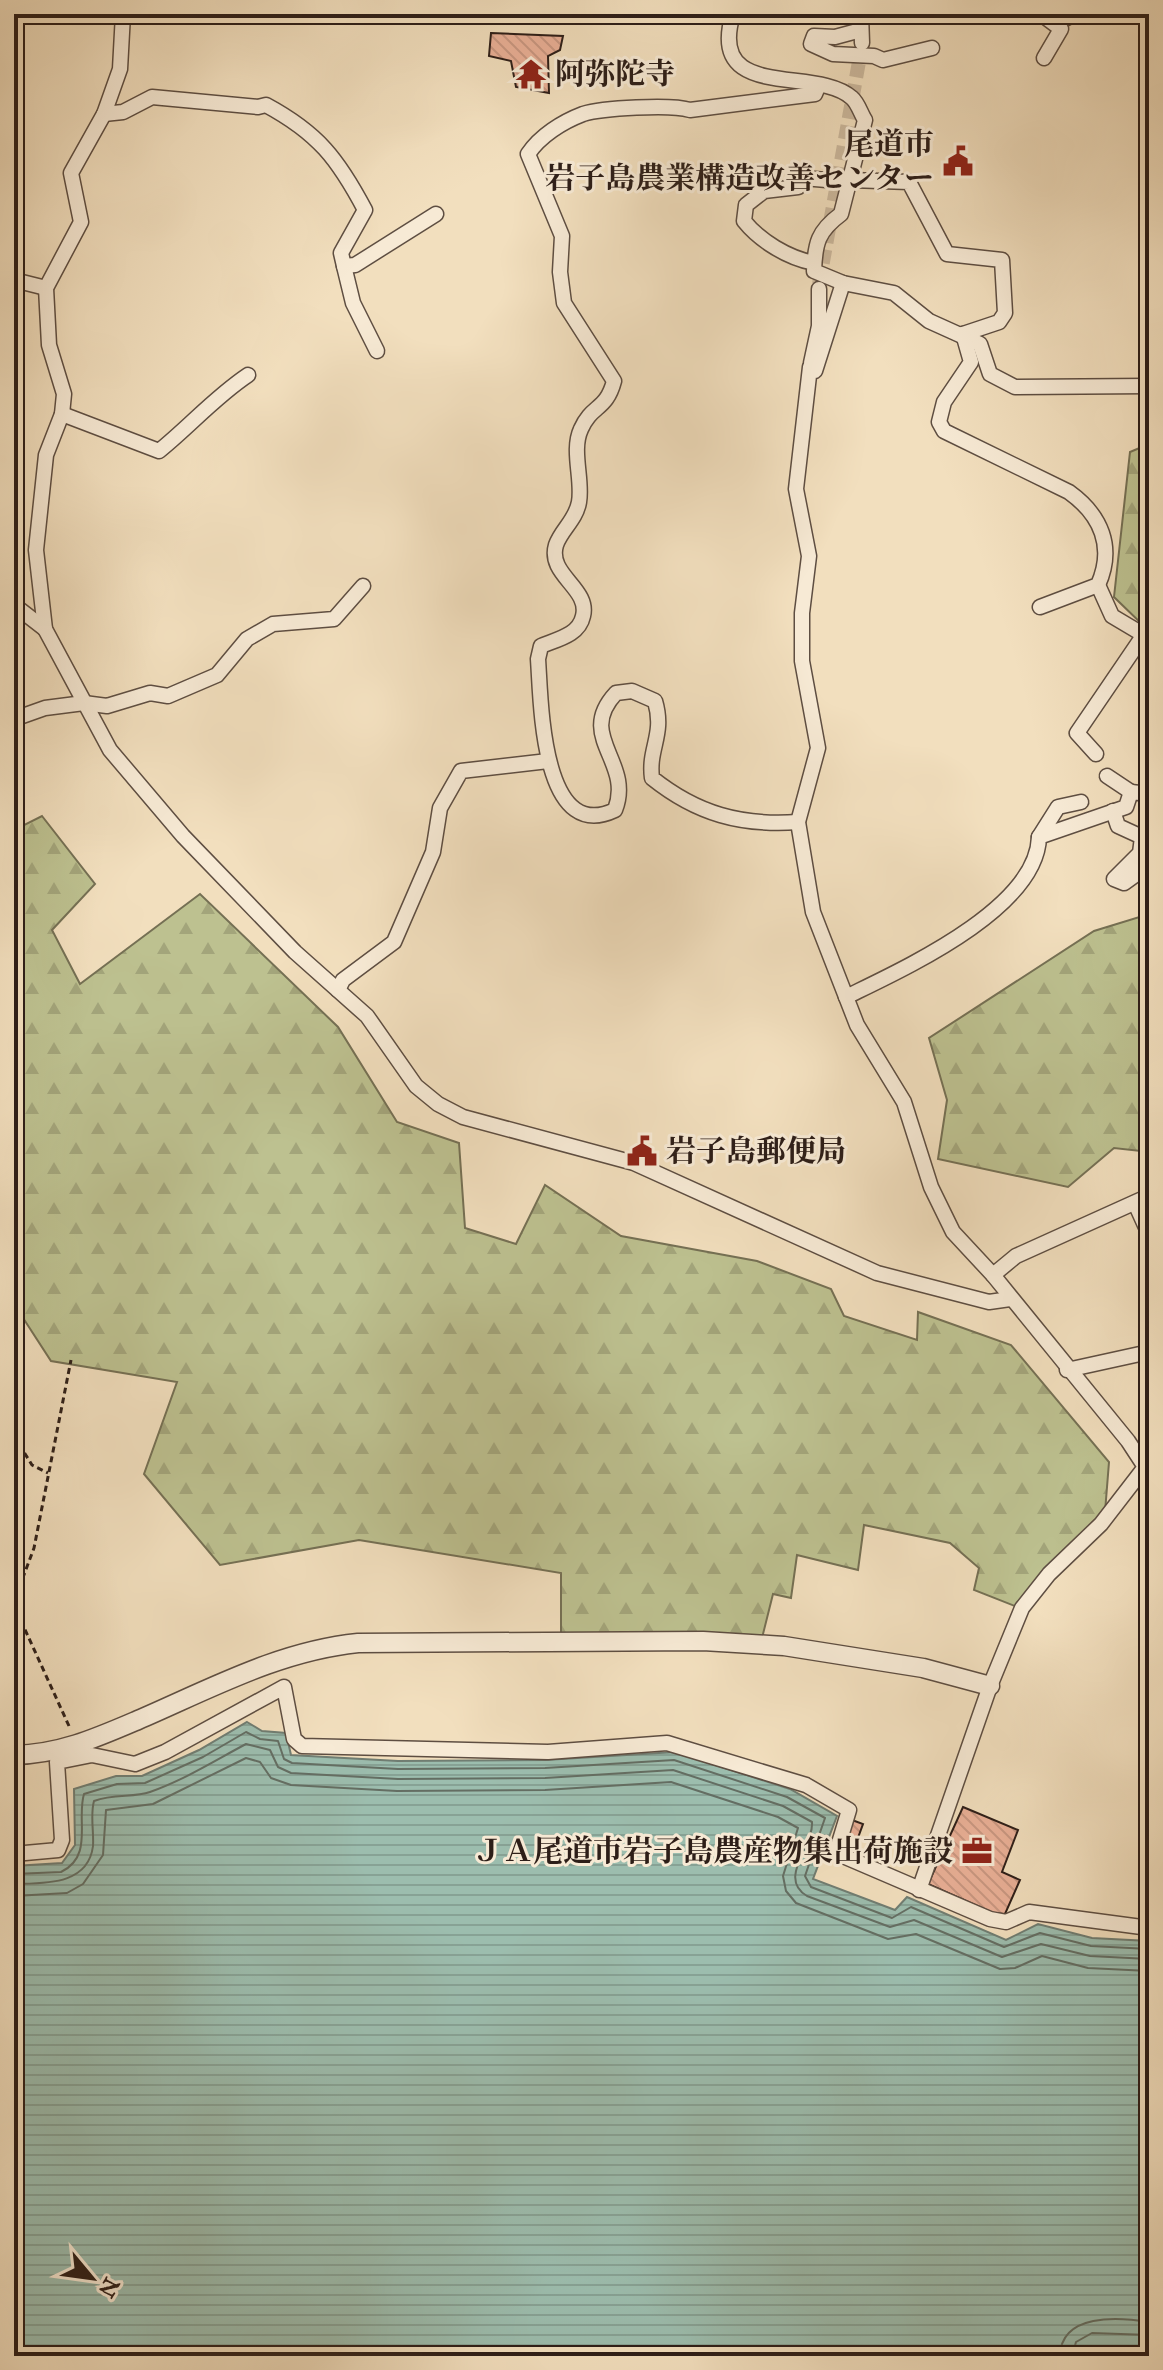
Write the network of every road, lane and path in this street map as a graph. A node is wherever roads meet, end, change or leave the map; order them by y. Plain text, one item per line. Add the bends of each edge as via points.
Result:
1 (123, 14) edge
2 (733, 14) edge
3 (861, 14) edge
4 (1041, 14) edge
5 (1060, 14) edge
6 (1073, 14) edge
7 (932, 48) dead end
8 (1044, 58) dead end
9 (818, 87) junction
10 (104, 114) junction
11 (850, 181) junction
12 (436, 214) dead end
13 (814, 263) junction
14 (344, 266) junction
15 (14, 280) edge
16 (843, 283) junction
17 (46, 288) junction
18 (819, 289) tunnel mouth
19 (963, 334) junction
20 (377, 351) dead end
21 (810, 367) junction
22 (248, 375) dead end
23 (1149, 386) edge
24 (62, 414) junction
25 (1098, 585) junction
26 (363, 586) dead end
27 (14, 605) edge
28 (1040, 607) dead end
29 (45, 629) junction
30 (1146, 637) edge
31 (84, 703) junction
32 (14, 719) edge
33 (1096, 754) dead end
34 (548, 761) junction
35 (1107, 776) dead end
36 (1131, 792) junction
37 (1149, 794) edge
38 (1081, 802) dead end
39 (1113, 811) junction
40 (798, 822) junction
41 (1039, 837) junction
42 (1149, 865) edge
43 (338, 990) junction
44 (846, 997) junction
45 (1142, 1199) edge
46 (1149, 1234) edge
47 (993, 1275) junction
48 (1010, 1299) junction
49 (1149, 1352) edge
50 (71, 1360) dead end
51 (1067, 1370) junction
52 (14, 1436) edge
53 (1147, 1468) edge
54 (49, 1473) junction
55 (990, 1686) junction
56 (78, 1745) junction
57 (14, 1755) edge
58 (14, 1854) edge
59 (919, 1890) junction
60 (1149, 1928) edge

1 - 10 street via 120,69
2 - 9 street via 729,50 740,66
3 - 7 street via 862,37 814,36 811,44 833,54 883,60
4 - 8 street via 1061,29
5 - 6 street
9 - 11 street via 852,98 865,120
9 - 34 street via 815,94 690,110 675,106 584,114 539,138 528,154 562,236 564,303 614,381 609,399 590,413 579,432 580,500 556,546 556,561 584,600 574,633 541,646 538,659
10 - 14 street via 123,112 152,97 266,105 295,121 341,164 365,210 341,253
10 - 17 street via 71,173 81,222
11 - 13 street via 841,214 823,227 815,243
11 - 13 street via 803,178 798,187 764,191 746,205 744,221 755,235
11 - 19 street via 909,182 947,254 1002,260 1005,313 999,322
12 - 14 street via 355,265
13 - 16 street via 814,271
14 - 20 street via 353,303
15 - 17 street
16 - 19 street via 894,293 929,321
16 - 21 street via 815,371
17 - 24 street via 49,345 64,394
18 - 21 street via 819,326
19 - 23 street via 980,344 990,374 1015,387
19 - 25 street via 971,362 944,402 939,422 944,431 1084,503 1104,531 1105,570
21 - 40 street via 796,489 809,556 802,661 818,748
22 - 24 street via 216,396 198,420 159,451
24 - 29 street via 46,455 36,550
25 - 28 street
25 - 30 street via 1112,616
26 - 31 street via 334,619 273,624 247,639 217,675 168,696 150,693 107,706
27 - 29 street
29 - 31 street
30 - 33 street via 1077,733
31 - 32 street
31 - 43 street via 110,750 183,836
34 - 40 street via 570,804 586,816 615,810 620,781 599,728 602,708 616,693 632,691 655,701 661,722 652,778 676,797 714,816 762,825
34 - 43 street via 461,771 440,808 433,852 394,942 343,980
35 - 36 street
36 - 37 street
36 - 39 street via 1126,807
38 - 41 street via 1058,807
39 - 41 street
39 - 42 street via 1118,826 1142,837 1140,853 1114,879 1124,883
40 - 44 street via 813,912
41 - 44 street via 1038,856 987,917
43 - 48 street via 367,1016 416,1086 463,1117 634,1163 877,1273 989,1302
44 - 47 street via 904,1102 931,1187 953,1232
45 - 46 street
45 - 47 street via 1016,1256
47 - 48 street
48 - 51 street
49 - 51 street
50 - 54 path
51 - 53 street
52 - 54 path via 32,1465
53 - 55 street via 1101,1524 1035,1589
54 - 56 path via 34,1548 16,1596 17,1612
55 - 56 street via 923,1668 757,1644 358,1643 259,1666
55 - 59 street
56 - 57 street
58 - 59 street via 58,1850 62,1840 57,1762 92,1755 135,1764 284,1687 294,1739 302,1746 548,1752 667,1743 792,1780 849,1810 836,1853
59 - 60 street via 1006,1922 1029,1912

